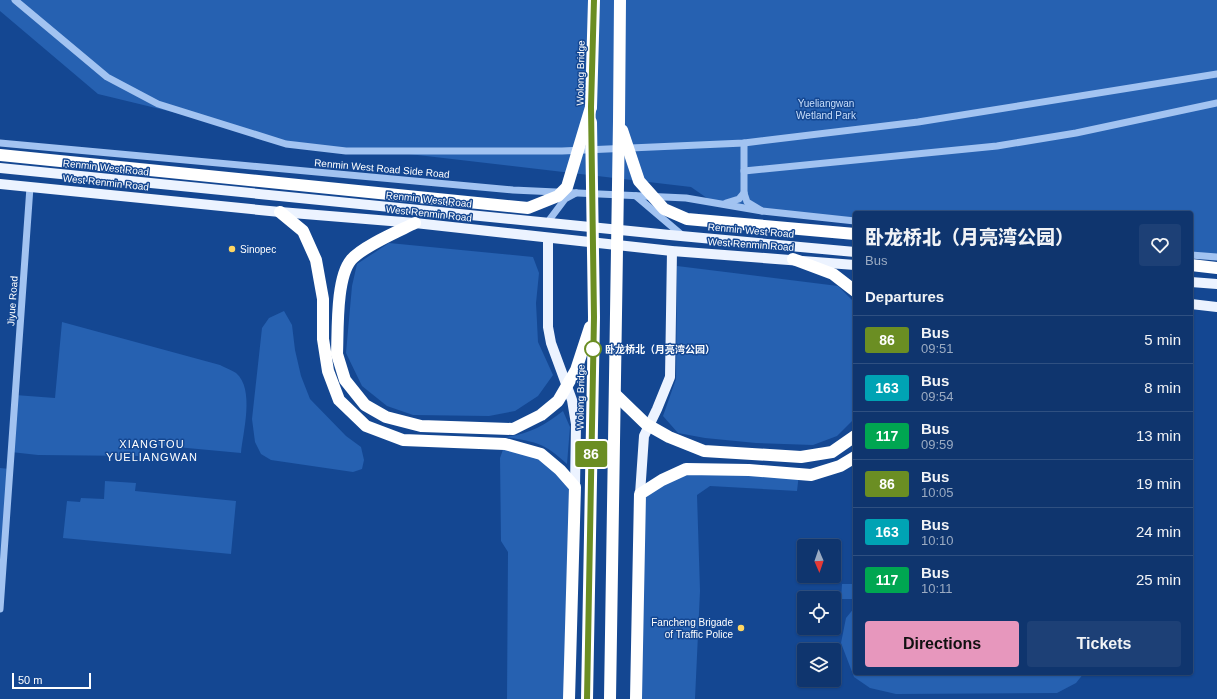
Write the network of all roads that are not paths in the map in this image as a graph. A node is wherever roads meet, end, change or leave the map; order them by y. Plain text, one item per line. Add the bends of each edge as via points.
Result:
1 (15, 0) edge
2 (594, 0) edge
3 (620, 0) edge
4 (1217, 74) edge
5 (1217, 103) edge
6 (591, 107) junction
7 (619, 121) junction
8 (0, 143) edge
9 (744, 143) junction
10 (0, 155) edge
11 (0, 168) edge
12 (744, 171) junction
13 (0, 184) edge
14 (30, 187) junction
15 (576, 193) junction
16 (744, 193) junction
17 (636, 196) junction
18 (714, 204) junction
19 (762, 211) junction
20 (280, 212) junction
21 (853, 221) edge
22 (415, 222) junction
23 (547, 222) junction
24 (853, 234) edge
25 (683, 236) junction
26 (548, 238) junction
27 (672, 251) junction
28 (853, 252) edge
29 (1193, 255) edge
30 (1217, 258) edge
31 (793, 259) junction
32 (853, 265) edge
33 (1193, 265) edge
34 (1212, 267) edge
35 (1193, 282) edge
36 (1217, 284) edge
37 (853, 289) edge
38 (1193, 304) edge
39 (1217, 307) edge
40 (594, 317) junction
41 (615, 394) junction
42 (853, 437) edge
43 (853, 458) edge
44 (575, 487) junction
45 (640, 494) junction
46 (0, 609) edge
47 (569, 699) edge
48 (587, 699) edge
49 (610, 699) edge
50 (636, 699) edge

1 - 9 street via 107,77 158,104 286,144 346,151 562,151
2 - 6 highway, Wolong Bridge
3 - 7 highway
4 - 9 street via 918,122
5 - 12 street via 997,146
6 - 10 highway, bridge via 568,187 558,196 528,208
6 - 40 highway, Wolong Bridge, bridge
7 - 24 highway, bridge via 639,181 664,209 688,219
7 - 41 highway, bridge
8 - 15 street, Renmin West Road Side Road via 513,190
9 - 12 street
11 - 23 main road, Renmin West Road
12 - 16 street
13 - 14 main road, West Renmin Road
14 - 20 main road, West Renmin Road
14 - 46 street, Jiyue Road
15 - 17 street, Renmin West Road Side Road
15 - 23 street via 565,199
16 - 18 street via 730,203
16 - 19 street, Renmin West Road Side Road via 747,202
17 - 18 street, Renmin West Road Side Road via 686,198
17 - 25 street
18 - 19 street, Renmin West Road Side Road
19 - 21 street, Renmin West Road Side Road
20 - 22 main road, West Renmin Road
20 - 44 highway via 303,231 316,260 323,299 323,339 328,371 339,400 366,426 403,440 505,444 541,454
22 - 26 main road, West Renmin Road
22 - 40 highway, bridge via 351,260 341,284 337,354 346,380 365,405 386,417 421,426 513,429 541,415 558,401 576,370
23 - 25 main road, Renmin West Road
25 - 28 main road, Renmin West Road
26 - 27 main road, West Renmin Road
26 - 44 main road via 548,327 551,343 572,400 576,424
27 - 31 main road, West Renmin Road
27 - 45 main road via 670,377 644,436
29 - 30 street
31 - 32 main road, West Renmin Road
31 - 37 highway via 833,274
33 - 34 highway
35 - 36 main road
38 - 39 main road
40 - 48 highway, Wolong Bridge, bridge
41 - 42 highway, bridge via 646,424 669,438 704,451 801,457 832,452
41 - 49 highway, bridge
43 - 45 highway via 840,466 811,475 686,469
44 - 47 highway
45 - 50 highway

